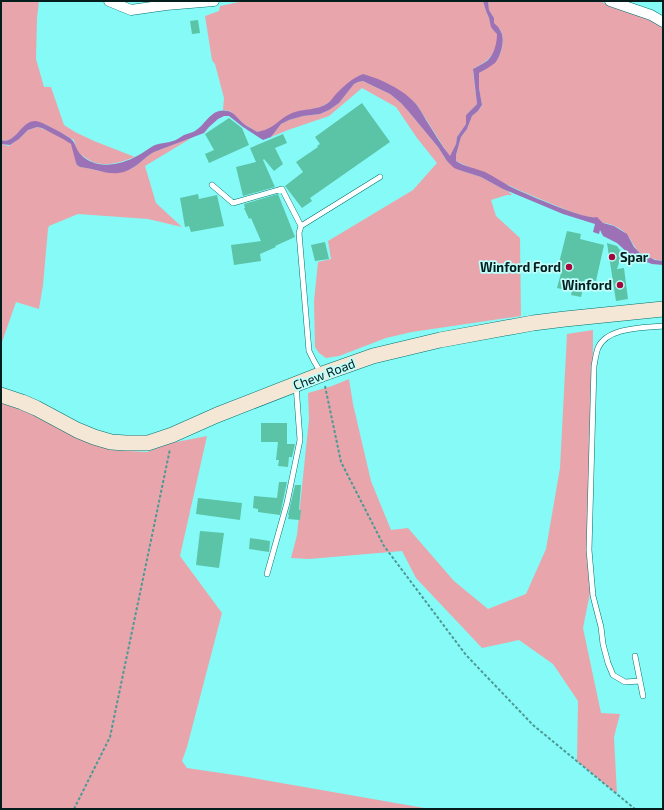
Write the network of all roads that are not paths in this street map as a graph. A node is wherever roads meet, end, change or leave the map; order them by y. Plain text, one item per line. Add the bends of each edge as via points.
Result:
1 (109, 1) edge
2 (214, 1) edge
3 (610, 1) edge
4 (663, 22) edge
5 (380, 177) dead end
6 (212, 185) dead end
7 (301, 226) junction
8 (663, 309) edge
9 (663, 326) edge
10 (322, 374) junction
11 (296, 384) junction
12 (1, 395) edge
13 (267, 574) dead end
14 (635, 656) dead end
15 (640, 681) junction
16 (643, 696) dead end

1 - 2 street via 131,10
3 - 4 street via 651,15
5 - 7 lane
6 - 7 lane via 234,203 282,189
7 - 10 lane via 299,233 309,351
8 - 10 main road, Chew Road via 533,323 440,340 373,356
9 - 15 lane via 620,331 605,338 598,348 594,366 589,550 593,596 603,644 613,675 625,682
10 - 11 main road, Chew Road
11 - 12 main road, Chew Road via 148,443 111,442 94,437 36,408
11 - 13 lane via 300,440 287,503
14 - 15 lane
15 - 16 lane

